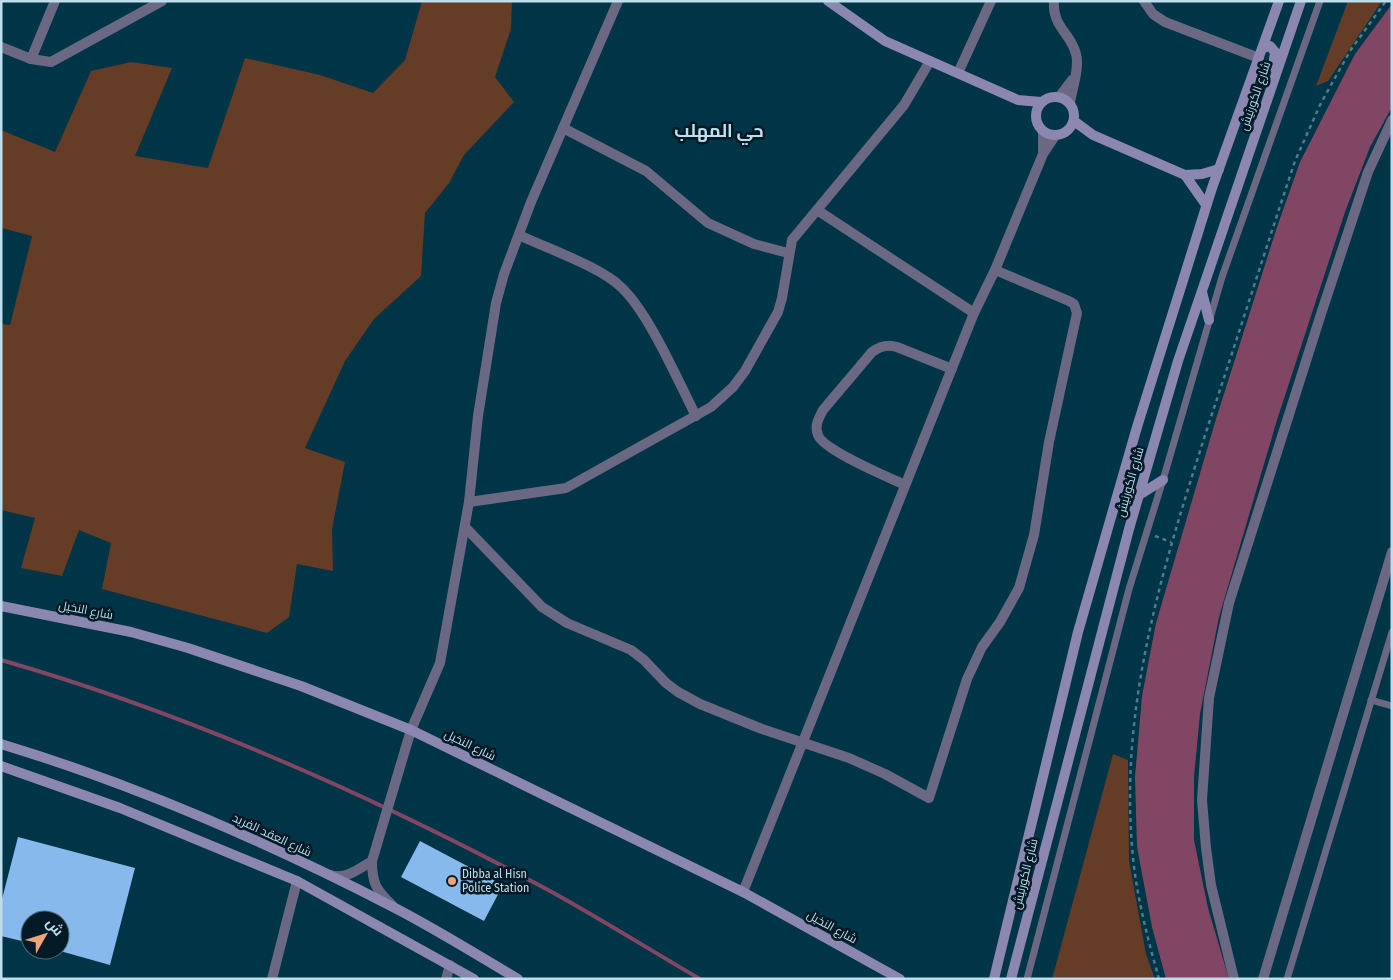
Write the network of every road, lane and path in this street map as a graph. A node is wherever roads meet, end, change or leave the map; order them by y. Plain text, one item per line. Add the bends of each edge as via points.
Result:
1 (55, 1) edge
2 (162, 1) edge
3 (618, 1) edge
4 (828, 1) edge
5 (991, 1) edge
6 (1054, 1) edge
7 (1144, 1) edge
8 (1279, 1) edge
9 (1302, 1) edge
10 (1320, 1) edge
11 (1386, 1) edge
12 (1, 47) edge
13 (1263, 48) junction
14 (1259, 58) junction
15 (31, 59) junction
16 (930, 61) junction
17 (958, 73) junction
18 (1073, 79) junction
19 (1272, 85) junction
20 (1059, 97) junction
21 (1018, 100) junction
22 (1041, 102) junction
23 (1070, 103) junction
24 (1392, 120) edge
25 (1036, 121) junction
26 (1074, 121) junction
27 (563, 128) junction
28 (1067, 131) junction
29 (1043, 132) junction
30 (1093, 135) junction
31 (1055, 136) junction
32 (1043, 154) junction
33 (1218, 169) junction
34 (1185, 175) junction
35 (1206, 205) junction
36 (817, 210) junction
37 (519, 235) junction
38 (788, 253) junction
39 (995, 270) junction
40 (1202, 291) junction
41 (974, 313) junction
42 (1209, 320) junction
43 (952, 369) junction
44 (696, 416) junction
45 (1163, 480) junction
46 (906, 485) junction
47 (1139, 495) junction
48 (469, 502) junction
49 (465, 527) junction
50 (1392, 552) edge
51 (1, 606) edge
52 (1392, 632) edge
53 (1390, 643) edge
54 (1371, 700) junction
55 (1392, 706) edge
56 (411, 730) junction
57 (803, 743) junction
58 (1, 744) edge
59 (1, 766) edge
60 (372, 861) junction
61 (324, 873) junction
62 (297, 881) junction
63 (743, 892) junction
64 (394, 907) junction
65 (450, 964) junction
66 (997, 966) junction
67 (272, 979) edge
68 (446, 979) edge
69 (474, 979) edge
70 (518, 979) edge
71 (900, 979) edge
72 (990, 979) edge
73 (994, 979) edge
74 (1012, 979) edge
75 (1027, 979) edge
76 (1159, 979) edge
77 (1234, 979) edge
78 (1263, 979) edge
79 (1287, 979) edge

1 - 15 street
2 - 15 street via 51,62
3 - 27 street
4 - 16 main road via 884,41
5 - 17 street
6 - 18 street via 1057,22 1076,50 1077,68
7 - 14 street via 1153,14 1165,22
8 - 13 main road, شارع الكورنيش
9 - 19 main road, شارع الكورنيش
10 - 42 lane
11 - 76 path via 1350,51 1294,161 1171,542 1150,621 1137,696 1130,781 1132,847 1145,929
12 - 15 street
13 - 14 main road, شارع الكورنيش
13 - 19 main road via 1270,46 1275,52
14 - 33 main road, شارع الكورنيش
16 - 17 main road
16 - 36 street via 904,105
17 - 21 main road
18 - 20 street
18 - 23 street
19 - 40 main road, شارع الكورنيش
20 - 22 main road
20 - 23 main road
21 - 22 main road
21 - 25 main road
22 - 25 main road
23 - 26 main road
24 - 77 street via 1368,172 1256,516 1230,603 1209,698 1202,800 1206,848 1211,885
25 - 29 main road
26 - 28 main road
26 - 30 main road
27 - 37 street
27 - 38 street via 646,171 708,223 754,244
28 - 30 main road
28 - 31 main road
29 - 31 main road
29 - 32 street
30 - 34 main road
31 - 32 street
32 - 39 street
33 - 34 main road
33 - 35 main road, شارع الكورنيش
34 - 35 main road
35 - 66 main road, شارع الكورنيش via 1078,632
36 - 38 street via 792,240
36 - 41 street
37 - 44 street via 604,275 629,295
37 - 48 street via 496,303 478,416
38 - 44 street via 778,312 745,371 712,408
39 - 41 street
39 - 57 street via 1070,301 1077,309 1049,442 1034,535 1018,588 982,647 967,679 929,798 849,758
40 - 42 main road
40 - 47 main road, شارع الكورنيش
41 - 43 street
42 - 45 lane
43 - 46 street
43 - 46 street via 897,347 878,347 818,419 818,436 830,448
44 - 48 street via 566,488
45 - 47 main road
45 - 75 lane via 1103,683
46 - 57 street
47 - 74 main road, شارع الكورنيش
48 - 49 street
49 - 56 street via 440,663
49 - 57 street via 526,592 555,616 631,650 666,683 700,704
50 - 78 street
51 - 56 main road, شارع النخيل via 131,632 188,648 301,686
52 - 53 lane
53 - 54 lane
54 - 55 lane
54 - 79 lane
56 - 60 street
56 - 63 main road, شارع النخيل
57 - 63 street
58 - 61 main road, شارع العقد الفريد via 128,787 232,829
59 - 62 main road via 120,808
60 - 61 street via 348,875 338,877
60 - 64 street via 372,879
61 - 64 main road, شارع العقد الفريد
62 - 65 main road
62 - 67 street
63 - 71 main road, شارع النخيل
64 - 70 main road, شارع العقد الفريد
65 - 68 street
65 - 69 main road
66 - 72 main road
66 - 73 main road, شارع الكورنيش

